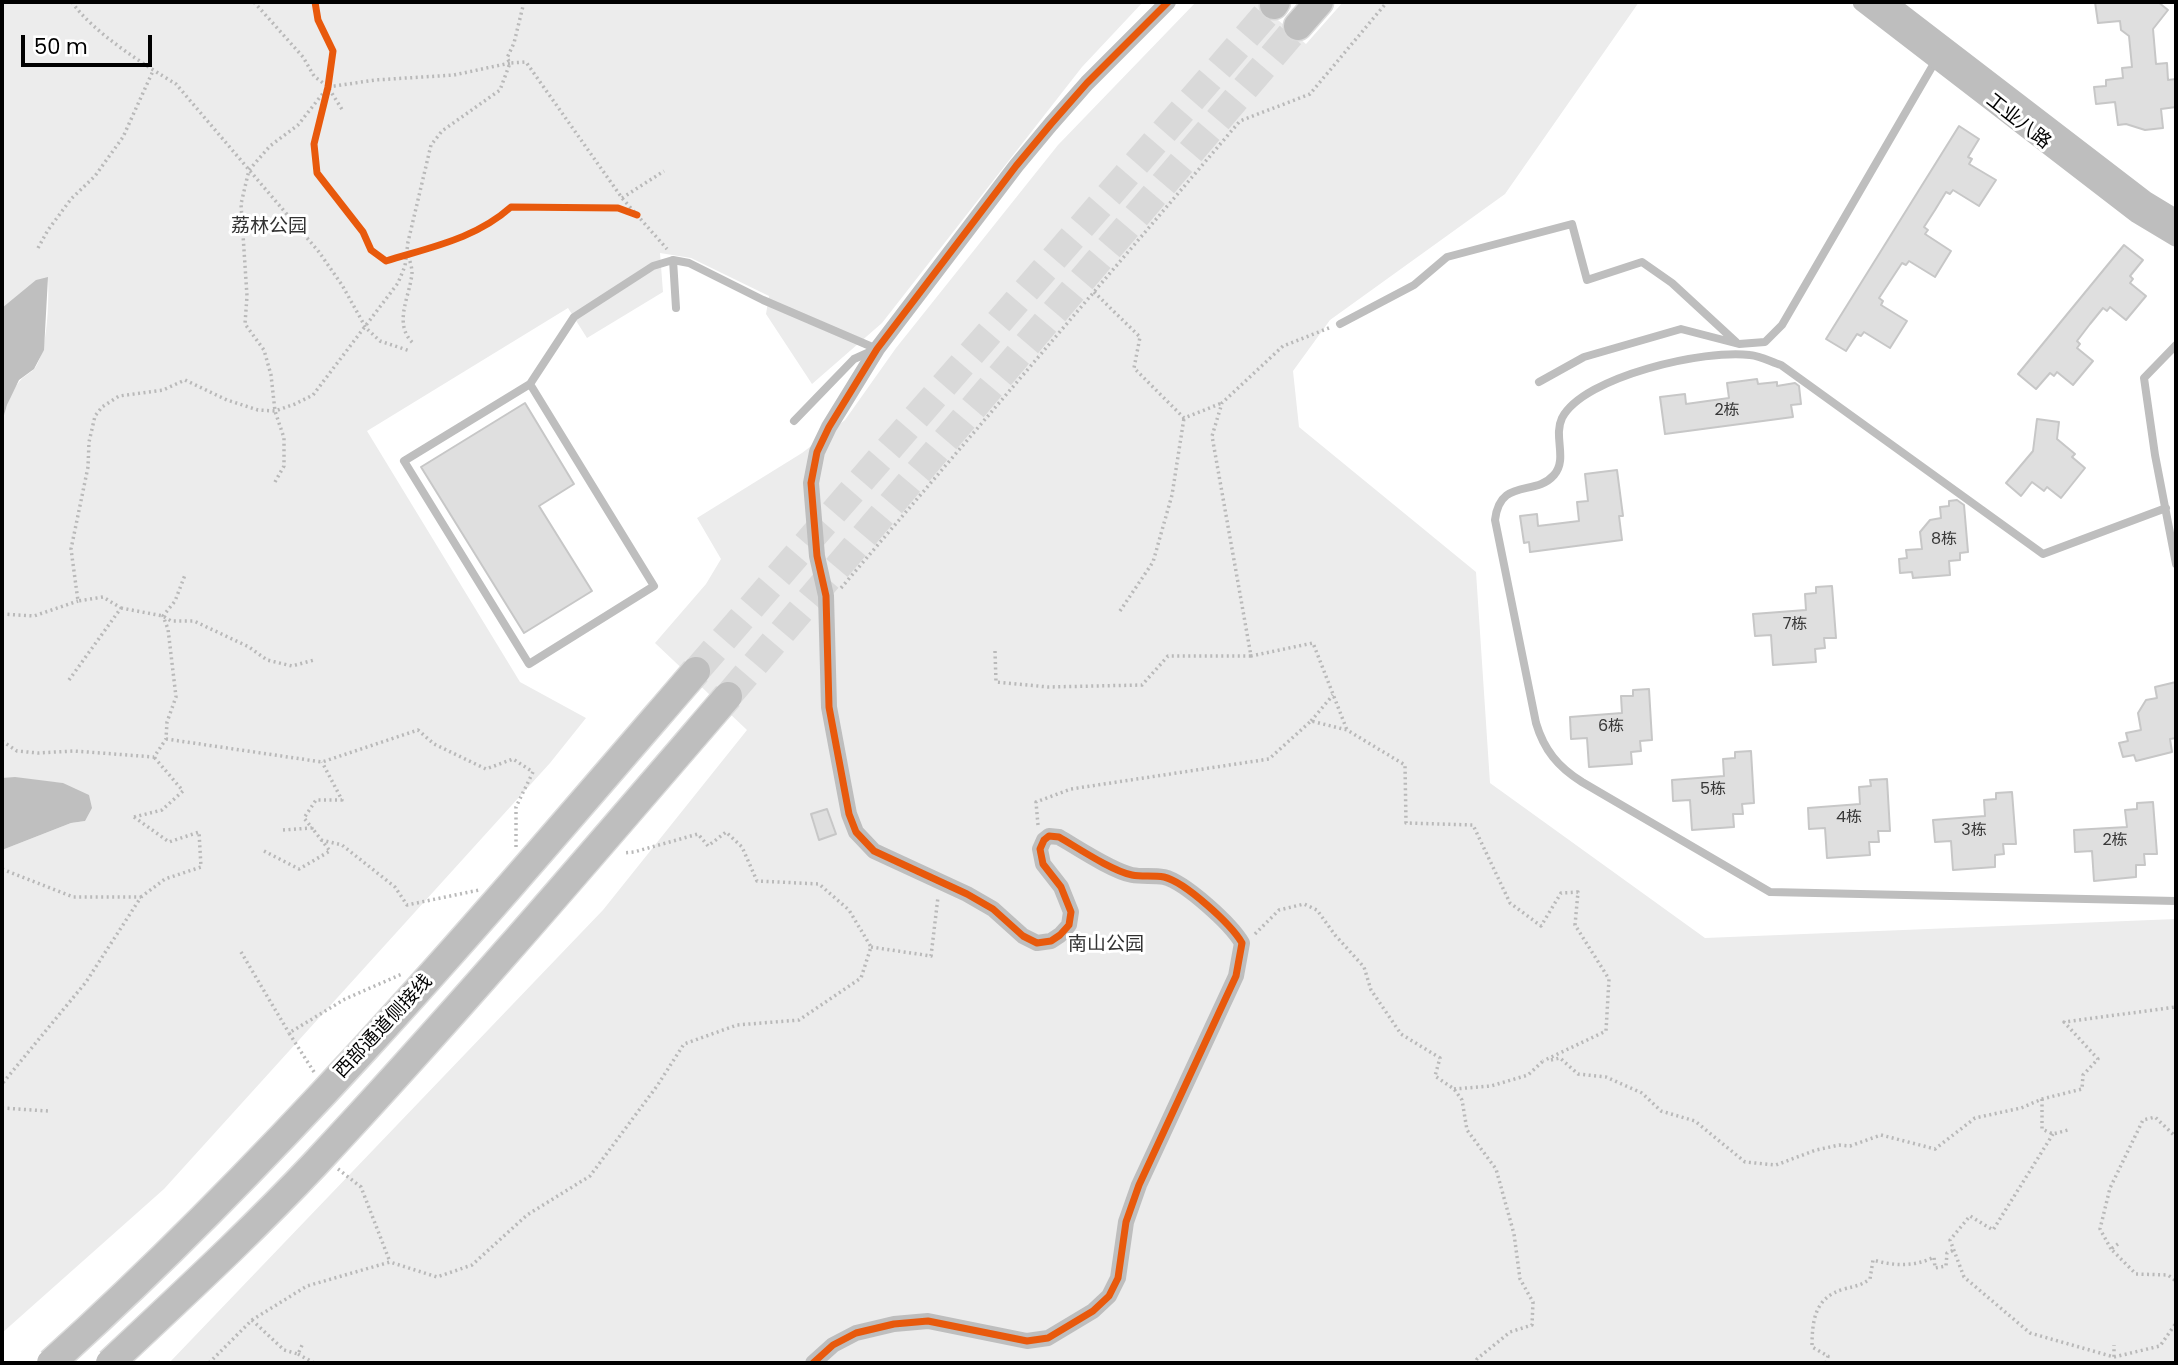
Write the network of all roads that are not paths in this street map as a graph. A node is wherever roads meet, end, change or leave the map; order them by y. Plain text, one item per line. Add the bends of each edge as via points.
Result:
1 (1168, 2) edge
2 (1319, 2) edge
3 (1862, 2) edge
4 (1887, 2) edge
5 (1298, 26) tunnel mouth
6 (1940, 52) junction
7 (2176, 219) edge
8 (2176, 237) edge
9 (673, 260) junction
10 (676, 308) dead end
11 (1340, 324) road end
12 (1739, 344) junction
13 (2176, 345) edge
14 (877, 349) junction
15 (1539, 382) dead end
16 (530, 384) junction
17 (794, 421) dead end
18 (2166, 508) junction
19 (2176, 564) edge
20 (696, 671) tunnel mouth
21 (728, 696) tunnel mouth
22 (2176, 901) edge
23 (51, 1363) edge
24 (110, 1363) edge
25 (813, 1363) edge

1 - 14 street via 1051,124
2 - 5 highway
3 - 6 street, 工业八路
4 - 6 street, 工业八路
6 - 7 street, 工业八路
6 - 8 street, 工业八路 via 2136,213
6 - 12 lane via 1782,325 1765,342
9 - 10 lane
9 - 14 lane via 689,263
9 - 16 lane via 653,266 574,317
11 - 12 lane via 1414,285 1447,257 1572,224 1587,280 1642,262
12 - 15 lane via 1681,329 1584,357
13 - 18 lane via 2144,378
14 - 17 lane via 854,359
14 - 25 street via 829,426 817,452 811,483 826,606 829,707 856,832 874,851 993,909 1037,943 1060,935 1072,912 1061,887 1043,864 1040,849 1049,836 1131,875 1168,878 1223,918 1242,943 1236,976 1139,1185 1126,1222 1118,1278 1109,1296 1048,1338 1027,1341 928,1321 894,1324 856,1333
16 - 16 lane via 404,461 529,664 654,586
18 - 19 lane
18 - 22 lane via 2043,554 1781,365 1752,355 1728,355 1647,369 1572,405 1558,435 1560,464 1555,475 1510,492 1499,505 1495,520 1536,723 1548,751 1568,774 1770,892
20 - 23 highway, 西部通道侧接线, bridge via 397,1016 168,1253
21 - 24 highway, 西部通道侧接线, bridge via 313,1166

